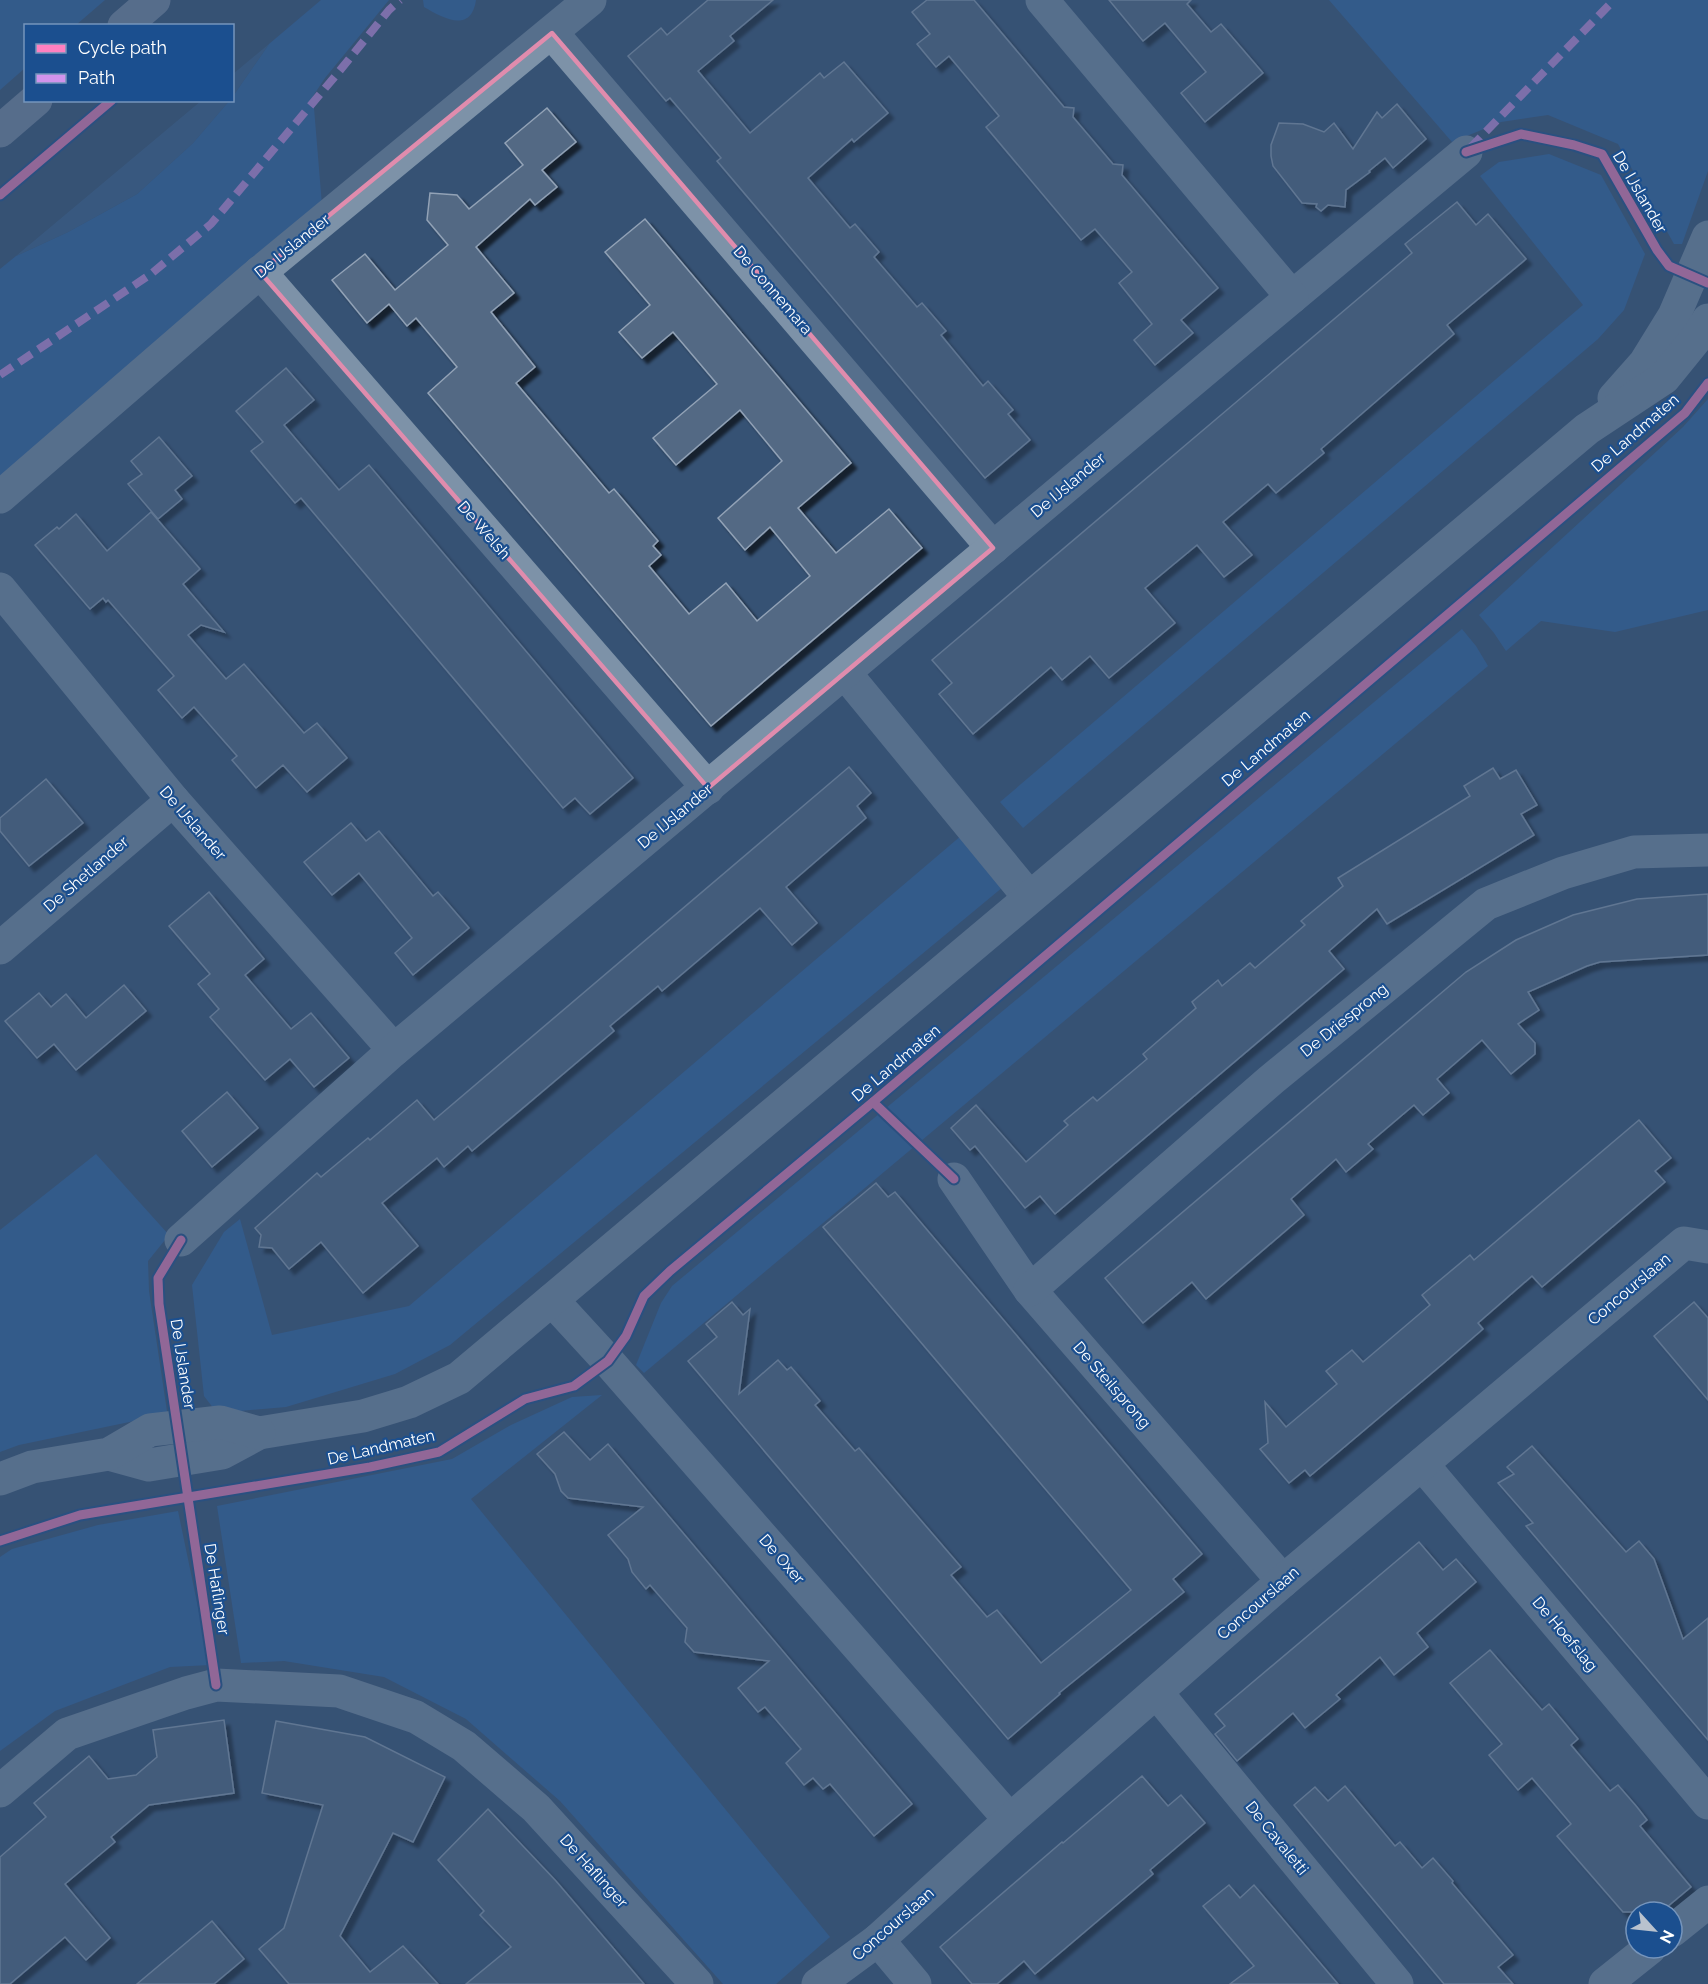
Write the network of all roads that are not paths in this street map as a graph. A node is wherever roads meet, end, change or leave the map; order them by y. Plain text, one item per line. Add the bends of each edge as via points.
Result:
1 (154, 0) edge
2 (590, 0) edge
3 (1042, 0) edge
4 (126, 24) edge
5 (552, 33) junction
6 (34, 102) edge
7 (0, 131) edge
8 (1466, 152) dead end
9 (1708, 237) edge
10 (260, 272) junction
11 (1292, 297) junction
12 (1708, 320) edge
13 (1587, 429) junction
14 (0, 497) edge
15 (993, 548) junction
16 (0, 589) edge
17 (845, 673) junction
18 (708, 788) junction
19 (173, 800) junction
20 (1708, 850) edge
21 (1029, 897) junction
22 (0, 948) edge
23 (394, 1050) junction
24 (954, 1179) dead end
25 (181, 1240) dead end
26 (1708, 1247) edge
27 (1030, 1290) junction
28 (552, 1300) junction
29 (1422, 1464) junction
30 (0, 1479) edge
31 (1282, 1581) junction
32 (1157, 1693) junction
33 (0, 1791) edge
34 (1708, 1803) edge
35 (1010, 1820) junction
36 (1708, 1902) edge
37 (1684, 1921) edge
38 (878, 1940) junction
39 (1635, 1960) edge
40 (697, 1984) edge
41 (818, 1984) edge
42 (915, 1984) edge
43 (1397, 1984) edge
44 (1605, 1984) edge

1 - 4 main road
2 - 5 street, De IJslander
3 - 11 street
5 - 10 street, De IJslander
5 - 15 street, De Connemara
6 - 7 main road
8 - 11 street, De IJslander
9 - 13 street, De Landmaten via 1674,316 1650,353
10 - 14 street, De IJslander
10 - 18 street, De Welsh
11 - 15 street, De IJslander
12 - 13 street, De Landmaten via 1664,378
13 - 21 street, De Landmaten
15 - 17 street, De IJslander
16 - 19 street, De IJslander
17 - 18 street, De IJslander
17 - 21 street
18 - 23 street, De IJslander
19 - 22 street, De Shetlander
19 - 23 street, De IJslander
20 - 27 street, De Driesprong via 1634,852 1563,873 1486,904 1271,1080
21 - 28 street, De Landmaten
23 - 25 street, De IJslander
24 - 27 street, De Steilsprong
26 - 29 street, Concourslaan via 1684,1243
27 - 31 street, De Steilsprong
28 - 30 street, De Landmaten via 459,1378 410,1402 363,1416 259,1433 220,1422 150,1430 109,1454 32,1467
28 - 35 street, De Oxer
29 - 31 street, Concourslaan
29 - 34 street, De Hoefslag
31 - 32 street, Concourslaan
32 - 35 street, Concourslaan
32 - 43 street, De Cavaletti
33 - 40 street, De Haflinger via 67,1734 216,1684 339,1691 416,1717 464,1746 536,1808
35 - 38 street, Concourslaan
36 - 37 street
38 - 41 street, Concourslaan
38 - 42 street
39 - 44 street

